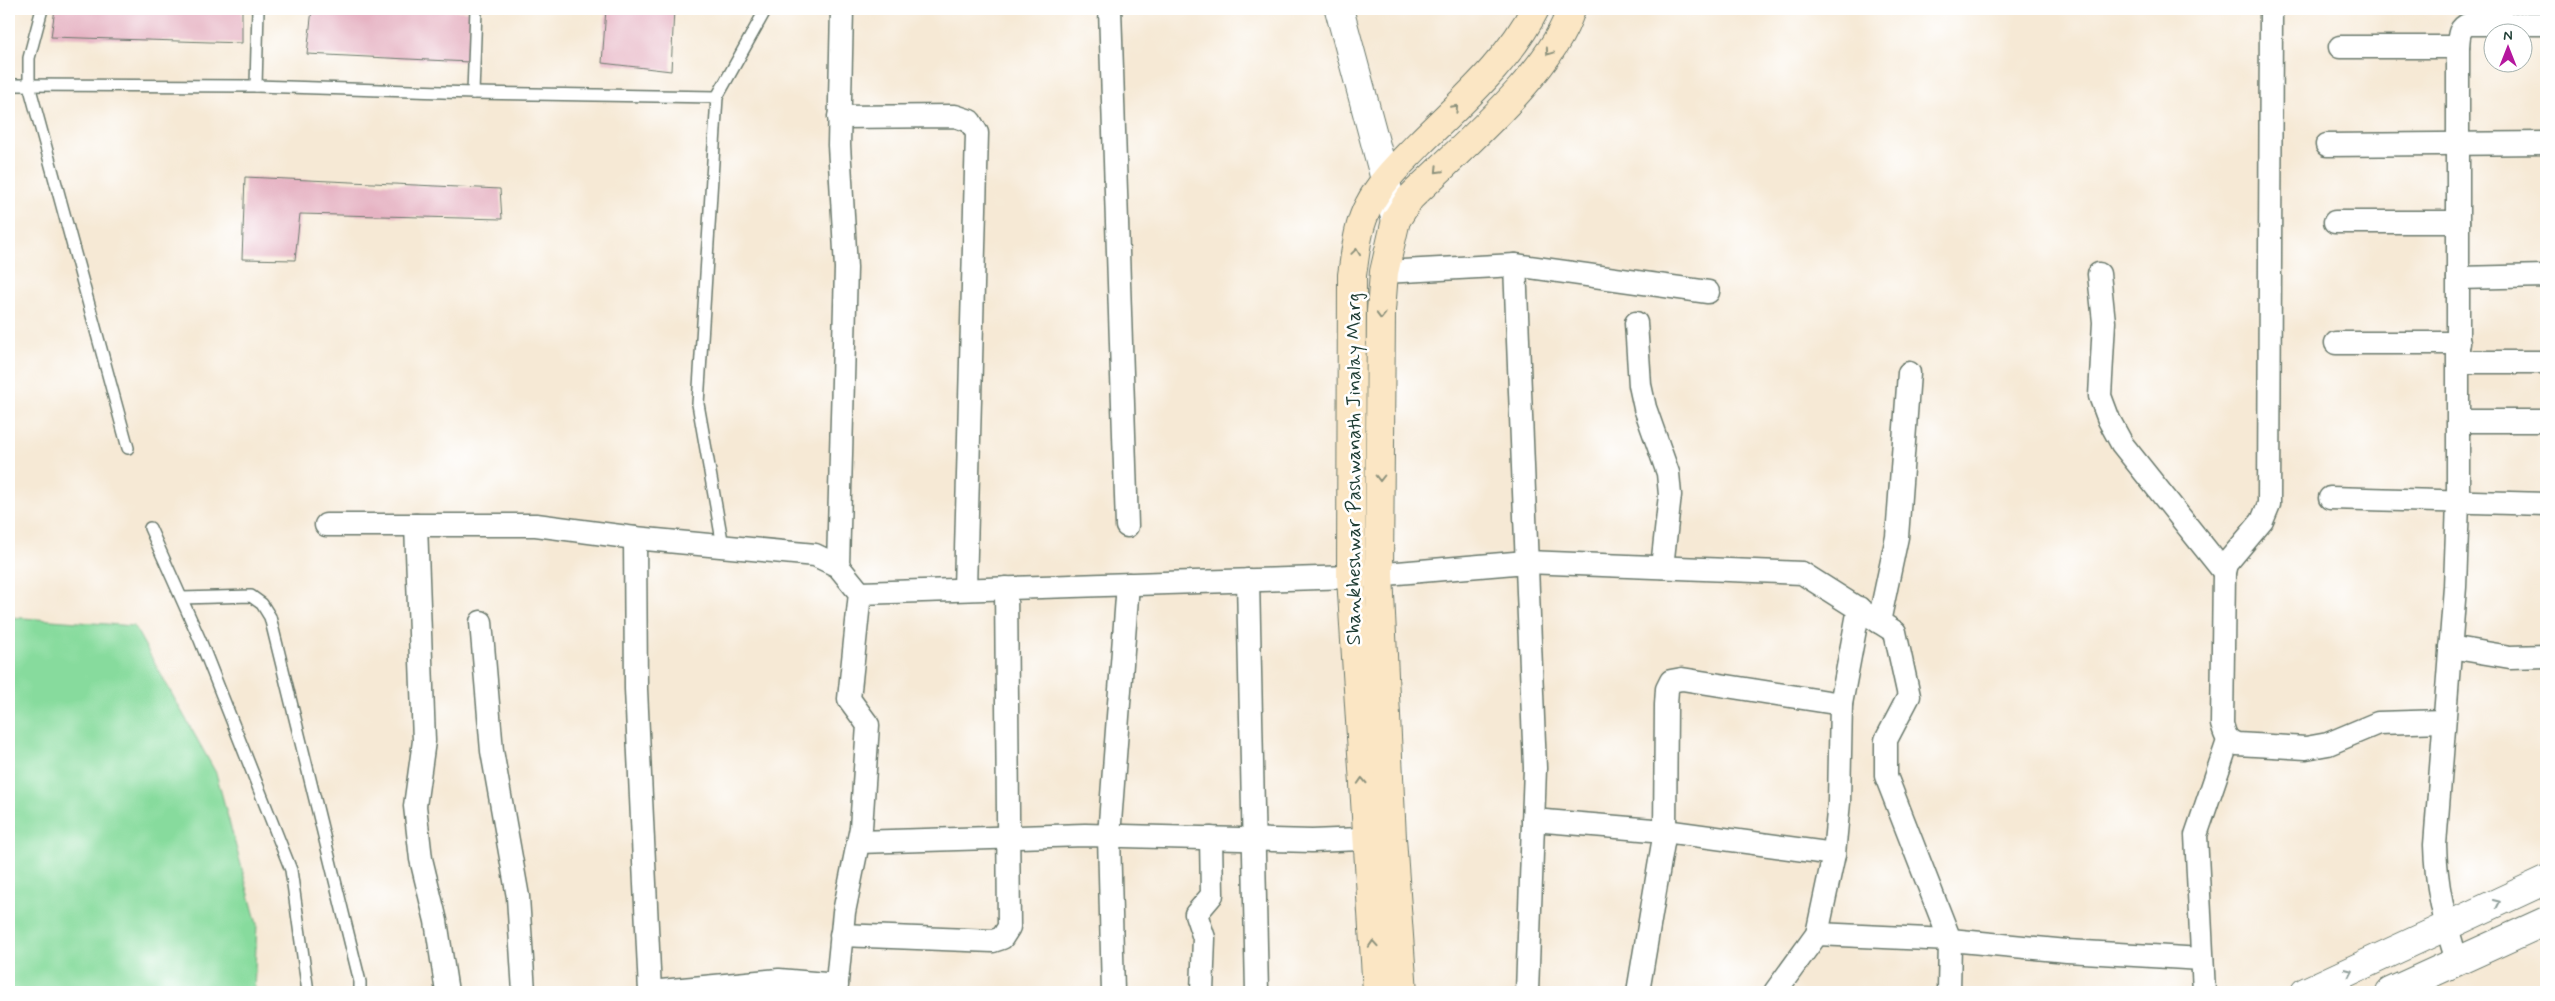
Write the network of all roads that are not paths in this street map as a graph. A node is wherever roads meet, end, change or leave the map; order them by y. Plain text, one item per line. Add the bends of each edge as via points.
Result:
1 (42, 9) edge
2 (258, 9) edge
3 (476, 9) edge
4 (766, 9) edge
5 (842, 9) edge
6 (1110, 9) edge
7 (1339, 9) edge
8 (1535, 9) edge
9 (1571, 9) edge
10 (2271, 9) edge
11 (2546, 24) edge
12 (2460, 27) edge
13 (2340, 47) dead end
14 (9, 85) edge
15 (29, 85) junction
16 (256, 86) junction
17 (473, 93) junction
18 (717, 97) junction
19 (839, 117) junction
20 (2459, 143) junction
21 (2546, 143) edge
22 (2327, 145) dead end
23 (1384, 181) junction
24 (1396, 220) junction
25 (2334, 222) dead end
26 (2458, 222) junction
27 (1515, 265) junction
28 (1384, 272) junction
29 (2099, 274) dead end
30 (2546, 276) edge
31 (2458, 278) junction
32 (1708, 292) dead end
33 (1636, 324) dead end
34 (2336, 343) dead end
35 (2459, 352) junction
36 (2546, 362) edge
37 (1909, 373) dead end
38 (2459, 421) junction
39 (2546, 421) edge
40 (128, 448) dead end
41 (2330, 498) dead end
42 (2458, 502) junction
43 (2546, 504) edge
44 (326, 525) dead end
45 (416, 525) junction
46 (1127, 526) dead end
47 (150, 528) dead end
48 (635, 538) junction
49 (724, 546) junction
50 (1526, 562) junction
51 (838, 566) junction
52 (1662, 568) junction
53 (2224, 572) junction
54 (1380, 574) junction
55 (1350, 577) junction
56 (1248, 580) junction
57 (1128, 584) junction
58 (1006, 588) junction
59 (965, 589) junction
60 (860, 593) junction
61 (182, 598) junction
62 (1859, 608) junction
63 (481, 622) dead end
64 (1879, 622) junction
65 (2450, 647) junction
66 (2546, 656) edge
67 (1841, 704) junction
68 (2444, 721) junction
69 (2228, 741) junction
70 (1533, 820) junction
71 (1666, 831) junction
72 (1110, 836) junction
73 (1007, 837) junction
74 (1211, 838) junction
75 (1379, 839) junction
76 (1254, 840) junction
77 (858, 842) junction
78 (1834, 854) junction
79 (2546, 880) edge
80 (2546, 920) edge
81 (2445, 927) junction
82 (1817, 934) junction
83 (841, 935) junction
84 (1950, 940) junction
85 (2202, 959) junction
86 (2457, 960) junction
87 (836, 989) edge
88 (308, 992) edge
89 (360, 992) edge
90 (446, 992) edge
91 (524, 992) edge
92 (650, 992) edge
93 (1113, 992) edge
94 (1202, 992) edge
95 (1257, 992) edge
96 (1376, 992) edge
97 (1403, 992) edge
98 (1527, 992) edge
99 (1638, 992) edge
100 (1775, 992) edge
101 (1949, 992) edge
102 (2204, 992) edge
103 (2305, 992) edge
104 (2390, 992) edge

1 - 15 lane via 29,58
2 - 16 lane
3 - 17 lane
4 - 18 lane
5 - 19 street
6 - 46 street
7 - 23 street
23 -> 8 main road, Shankheshwar Pashwanath Jinalay Marg via 1503,55
9 -> 24 main road via 1559,37 1527,80 1410,198
10 - 53 street via 2269,504 2262,521 2226,564
11 - 12 street via 2469,24
12 - 13 street
12 - 20 street
14 - 15 lane
15 - 16 lane
15 - 40 lane
16 - 17 lane
17 - 18 lane
18 - 49 lane via 698,404
19 - 51 street via 846,268
19 - 59 street via 955,116 970,122 976,133
20 - 21 street
20 - 22 street
20 - 26 street
23 - 24 street
55 -> 23 main road, Shankheshwar Pashwanath Jinalay Marg via 1352,275 1359,229 1368,206
24 - 28 main road
25 - 26 street
26 - 31 street
27 - 28 street
27 - 32 street
27 - 50 street
28 -> 54 main road
29 - 53 street via 2104,322 2100,396 2109,420 2122,444
30 - 31 street
31 - 35 street
33 - 52 street via 1640,385 1668,473 1670,495
34 - 35 street
35 - 36 street
35 - 38 street
37 - 64 street via 1897,537
38 - 39 street
38 - 42 street
41 - 42 street
42 - 43 street
42 - 65 street
44 - 45 street
45 - 48 street via 536,525
45 - 90 street via 424,741 415,806 421,859 436,921
47 - 61 lane
48 - 49 street
48 - 92 street via 636,689
49 - 51 street via 815,554
50 - 52 street
50 - 54 street
50 - 70 street via 1535,768
51 - 60 street
52 - 62 street via 1802,573
53 - 69 street via 2222,724
54 - 55 street
54 - 75 main road
55 - 56 street
75 -> 55 main road, Shankheshwar Pashwanath Jinalay Marg
56 - 57 street
56 - 76 street
57 - 58 street
57 - 72 street
58 - 59 street
58 - 73 street
59 - 60 street
60 - 77 street via 849,699 868,725
61 - 88 lane via 291,870
61 - 89 lane via 251,596 262,604 270,617
62 - 64 street
62 - 67 street
63 - 91 street via 492,751 518,897
64 - 84 street via 1895,632 1909,696 1886,740 1886,776
65 - 66 street via 2510,657
65 - 68 street
67 - 71 street via 1671,681 1666,705
67 - 78 street via 1839,802
68 - 69 street via 2378,723 2328,744 2306,748
68 - 81 street via 2434,845 2436,880
69 - 85 street via 2196,835
70 - 71 street
70 - 98 street
71 - 78 street
71 - 99 street
72 - 73 street
72 - 74 street
72 - 93 street
73 - 77 street
73 - 83 street via 1009,927 1002,938 992,941
74 - 76 street
74 - 94 street via 1212,895 1196,914 1204,938
75 - 76 street
96 -> 75 main road, Shankheshwar Pashwanath Jinalay Marg
75 - 97 main road
76 - 95 street
77 - 83 street
78 - 82 street
81 -> 79 street
80 - 86 street
81 - 86 street
103 -> 81 street
82 - 84 street
82 - 100 street
83 - 87 street
84 - 85 street
84 - 101 street
85 - 102 street
86 - 104 street
87 - 92 street via 779,980

